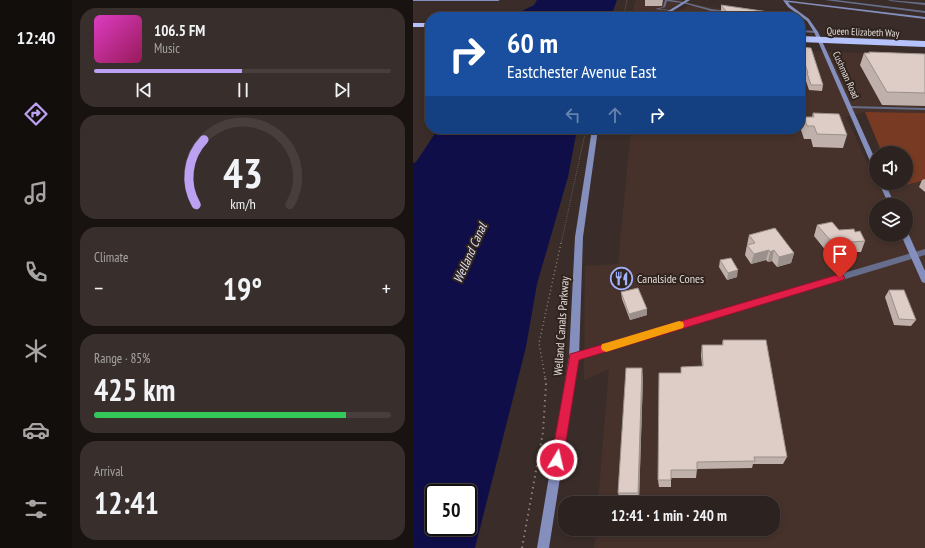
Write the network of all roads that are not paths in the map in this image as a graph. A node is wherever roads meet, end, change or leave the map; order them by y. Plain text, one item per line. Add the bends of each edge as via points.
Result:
1 (413, 0) edge
2 (442, 0) edge
3 (498, 0) edge
4 (668, 0) edge
5 (676, 0) edge
6 (785, 0) edge
7 (827, 0) edge
8 (890, 0) edge
9 (685, 2) edge
10 (811, 4) junction
11 (925, 4) edge
12 (790, 7) junction
13 (711, 10) joint
14 (727, 11) edge
15 (670, 12) joint
16 (798, 12) edge
17 (925, 12) edge
18 (806, 17) edge
19 (925, 18) edge
20 (413, 24) edge
21 (425, 25) edge
22 (413, 30) edge
23 (425, 31) edge
24 (805, 31) edge
25 (816, 32) junction
26 (805, 39) edge
27 (805, 44) edge
28 (925, 44) edge
29 (925, 48) edge
30 (849, 107) junction
31 (925, 109) edge
32 (594, 134) edge
33 (869, 152) edge
34 (908, 242) edge
35 (925, 252) edge
36 (914, 256) junction
37 (925, 280) edge
38 (574, 357) junction
39 (543, 548) edge

1 - 2 street
2 - 3 street
4 - 5 lane
4 - 9 lane
4 - 15 lane via 664,7 656,9
5 - 9 lane
6 - 10 street
6 - 12 street, Cushman Road
7 - 17 street
8 - 11 street
9 - 13 lane
9 - 15 street
10 - 12 street
10 - 19 street
12 - 16 street, Cushman Road
13 - 14 lane
18 - 25 street, Cushman Road
20 - 21 highway
22 - 23 highway
24 - 25 lane
25 - 30 street, Cushman Road
26 - 28 highway, Queen Elizabeth Way, bridge
27 - 29 highway, Queen Elizabeth Way
30 - 31 lane
30 - 33 street, Cushman Road
32 - 38 street, Welland Canals Parkway via 579,236
34 - 36 street
35 - 36 street
36 - 37 street
36 - 38 street
38 - 39 street, Welland Canals Parkway

